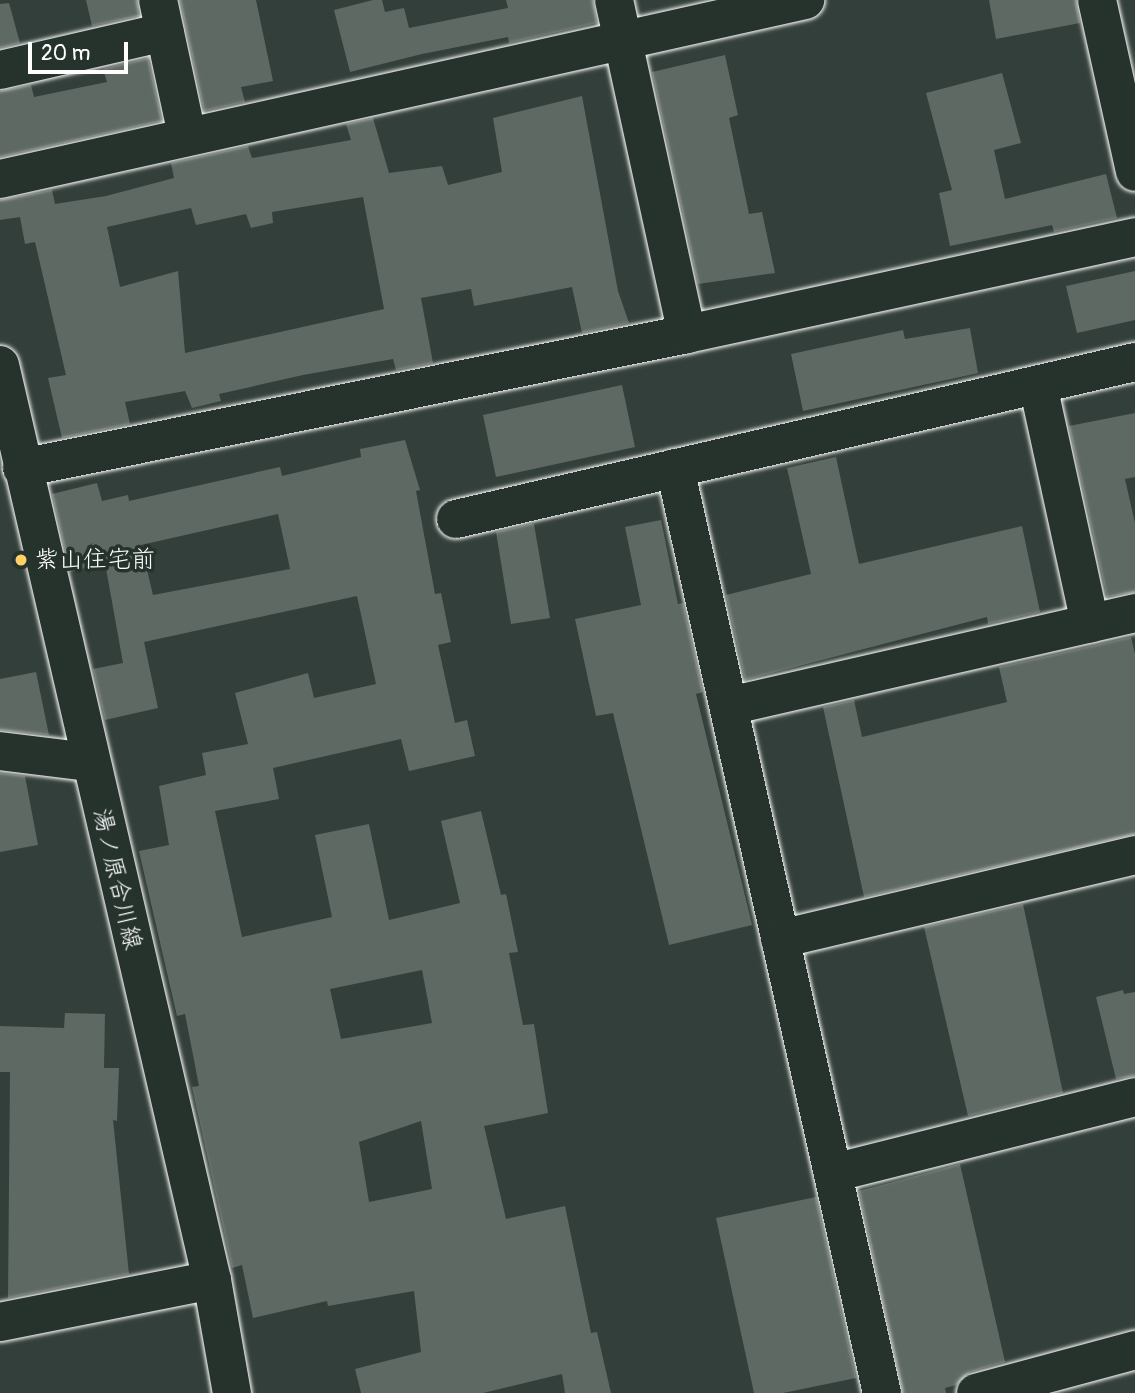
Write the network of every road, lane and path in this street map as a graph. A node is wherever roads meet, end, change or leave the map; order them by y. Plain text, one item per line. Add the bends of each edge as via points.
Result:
1 (614, 0) edge
2 (805, 0) edge
3 (1097, 0) edge
4 (161, 16) edge
5 (623, 42) junction
6 (0, 70) edge
7 (187, 135) junction
8 (1135, 173) edge
9 (0, 179) edge
10 (1135, 237) edge
11 (687, 334) junction
12 (1135, 362) edge
13 (1038, 385) junction
14 (2, 387) edge
15 (22, 468) junction
16 (675, 468) junction
17 (456, 519) dead end
18 (1135, 613) edge
19 (1090, 623) junction
20 (729, 706) junction
21 (0, 751) edge
22 (89, 762) junction
23 (1135, 855) edge
24 (780, 939) junction
25 (1135, 1097) edge
26 (833, 1173) junction
27 (212, 1280) junction
28 (0, 1322) edge
29 (1135, 1350) edge
30 (232, 1393) edge
31 (882, 1393) edge
32 (976, 1393) edge

1 - 5 street
2 - 5 street
3 - 8 street
4 - 6 street
4 - 7 street
5 - 7 street
5 - 11 street
7 - 9 street
10 - 11 street
11 - 15 street
12 - 13 street
13 - 16 street
13 - 19 street
14 - 15 street, 湯ノ原合川線
15 - 22 street, 湯ノ原合川線
16 - 17 street
16 - 20 street
18 - 19 street
19 - 20 street
20 - 24 street
21 - 22 street
22 - 27 street, 湯ノ原合川線
23 - 24 street
24 - 26 street
25 - 26 street
26 - 31 street
27 - 28 street
27 - 30 street, 湯ノ原合川線
29 - 32 street

